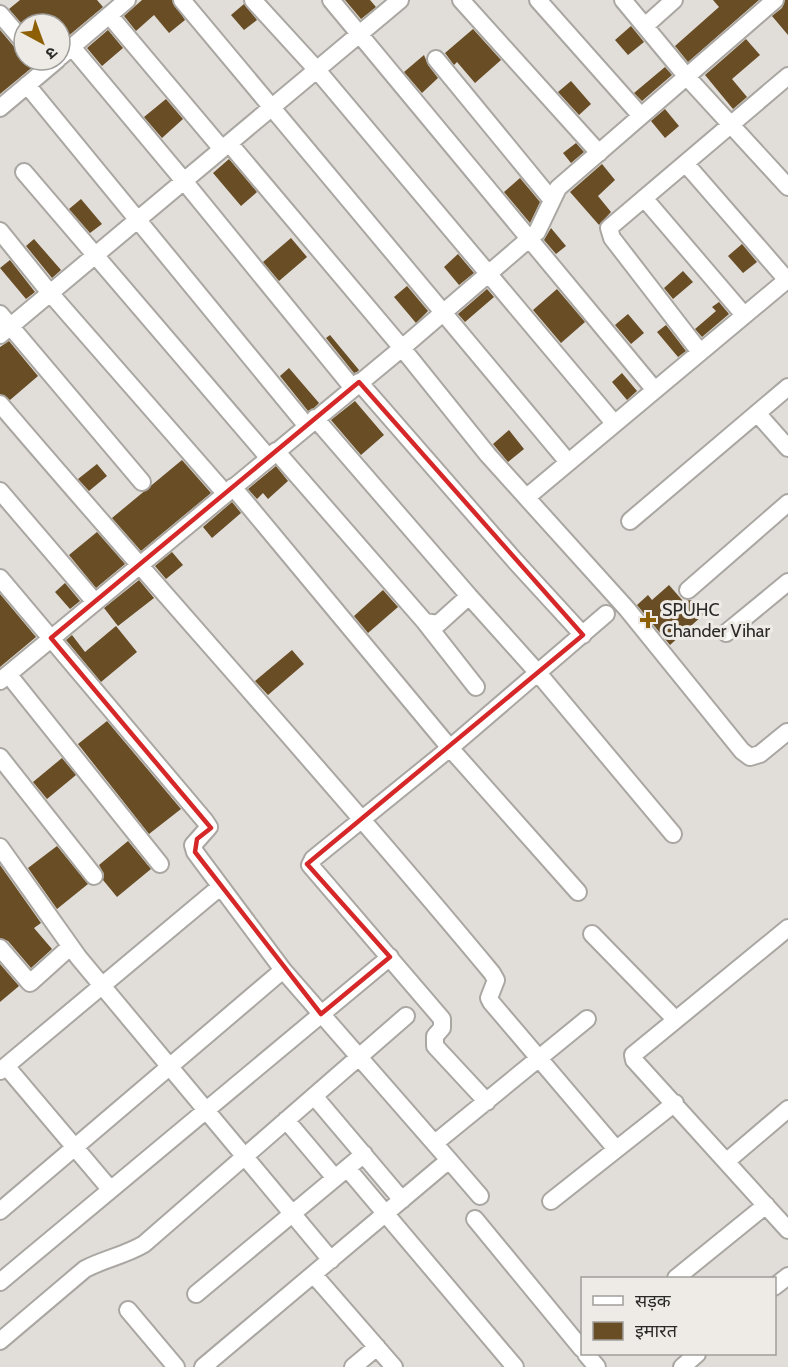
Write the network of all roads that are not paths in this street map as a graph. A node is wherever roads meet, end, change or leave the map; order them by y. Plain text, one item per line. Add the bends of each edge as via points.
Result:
1 (182, 0) edge
2 (253, 0) edge
3 (332, 0) edge
4 (400, 0) edge
5 (461, 0) edge
6 (538, 0) edge
7 (623, 0) edge
8 (674, 0) edge
9 (776, 0) edge
10 (115, 6) edge
11 (0, 14) edge
12 (645, 26) junction
13 (12, 28) edge
14 (359, 34) junction
15 (72, 46) edge
16 (72, 59) edge
17 (436, 59) dead end
18 (317, 70) junction
19 (39, 72) edge
20 (687, 76) junction
21 (27, 85) junction
22 (785, 85) edge
23 (272, 107) junction
24 (0, 108) edge
25 (641, 116) junction
26 (730, 125) junction
27 (226, 146) junction
28 (599, 153) junction
29 (686, 164) junction
30 (24, 172) dead end
31 (184, 181) junction
32 (788, 187) edge
33 (644, 198) junction
34 (551, 199) junction
35 (139, 218) junction
36 (0, 231) edge
37 (529, 239) junction
38 (96, 255) junction
39 (487, 275) junction
40 (787, 279) edge
41 (50, 293) junction
42 (442, 312) junction
43 (744, 315) junction
44 (3, 325) edge
45 (402, 348) junction
46 (700, 352) junction
47 (356, 384) junction
48 (788, 387) edge
49 (654, 389) junction
50 (0, 404) edge
51 (757, 413) junction
52 (310, 422) junction
53 (614, 423) junction
54 (788, 448) edge
55 (272, 454) junction
56 (568, 462) junction
57 (142, 482) dead end
58 (229, 490) junction
59 (0, 491) edge
60 (527, 497) junction
61 (788, 503) edge
62 (630, 521) dead end
63 (139, 566) junction
64 (0, 578) edge
65 (788, 582) edge
66 (688, 590) dead end
67 (469, 596) junction
68 (95, 602) junction
69 (606, 614) dead end
70 (425, 622) junction
71 (726, 633) dead end
72 (583, 635) junction
73 (51, 638) junction
74 (538, 673) junction
75 (4, 678) edge
76 (476, 687) dead end
77 (788, 732) edge
78 (450, 748) junction
79 (0, 757) edge
80 (364, 819) junction
81 (672, 834) dead end
82 (0, 846) edge
83 (160, 864) dead end
84 (94, 876) dead end
85 (220, 887) junction
86 (578, 892) dead end
87 (788, 928) edge
88 (592, 934) dead end
89 (70, 947) junction
90 (2, 953) edge
91 (390, 957) junction
92 (283, 970) junction
93 (102, 985) junction
94 (321, 1014) junction
95 (406, 1016) dead end
96 (587, 1019) dead end
97 (675, 1019) junction
98 (358, 1057) junction
99 (541, 1059) junction
100 (171, 1065) junction
101 (3, 1068) edge
102 (314, 1096) junction
103 (487, 1102) junction
104 (675, 1103) junction
105 (788, 1109) edge
106 (206, 1110) junction
107 (286, 1120) junction
108 (435, 1143) junction
109 (74, 1147) junction
110 (616, 1149) junction
111 (364, 1154) junction
112 (245, 1155) junction
113 (449, 1160) junction
114 (727, 1161) junction
115 (341, 1173) junction
116 (110, 1189) junction
117 (480, 1196) dead end
118 (402, 1200) junction
119 (551, 1201) dead end
120 (766, 1205) junction
121 (0, 1211) edge
122 (292, 1212) junction
123 (386, 1214) junction
124 (475, 1219) dead end
125 (788, 1230) edge
126 (331, 1260) junction
127 (314, 1275) junction
128 (788, 1276) edge
129 (677, 1277) edge
130 (0, 1282) edge
131 (776, 1285) edge
132 (196, 1294) dead end
133 (128, 1310) dead end
134 (0, 1341) edge
135 (377, 1347) junction
136 (581, 1348) edge
137 (588, 1355) edge
138 (696, 1355) edge
139 (176, 1367) edge
140 (203, 1367) edge
141 (353, 1367) edge
142 (394, 1367) edge
143 (515, 1367) edge
144 (597, 1367) edge
145 (682, 1367) edge

1 - 23 street
2 - 18 street
3 - 14 street
4 - 14 street
5 - 28 street
6 - 25 street
7 - 12 street
8 - 12 street
9 - 20 street
10 - 15 street
10 - 27 street
11 - 13 street
12 - 20 street
14 - 18 street
14 - 37 street
16 - 31 street
17 - 34 street
18 - 23 street
18 - 39 street
19 - 21 street
20 - 25 street
20 - 26 street
21 - 24 street
21 - 35 street
22 - 26 street
23 - 27 street
23 - 42 street
25 - 28 street
26 - 29 street
26 - 32 street
27 - 31 street
27 - 45 street
28 - 34 street via 558,188
29 - 33 street
29 - 40 street
30 - 38 street
31 - 35 street
31 - 47 street
33 - 43 street
33 - 46 street via 608,231
34 - 37 street via 541,227
35 - 38 street
35 - 52 street
36 - 41 street
37 - 39 street
37 - 49 street
38 - 41 street
38 - 55 street
39 - 42 street
39 - 53 street
40 - 43 street
41 - 44 street
41 - 58 street
42 - 45 street
42 - 56 street
43 - 46 street
44 - 57 street
45 - 47 street
45 - 60 street
46 - 49 street
47 - 52 street
47 - 72 street
48 - 51 street
49 - 53 street
50 - 63 street
51 - 54 street
51 - 62 street
52 - 55 street
52 - 67 street
53 - 56 street
55 - 58 street
55 - 70 street
56 - 60 street
58 - 63 street
58 - 78 street
59 - 68 street
60 - 77 street via 627,609 742,751 750,757 760,754
61 - 66 street
63 - 68 street
63 - 80 street
64 - 73 street
65 - 71 street
67 - 70 street via 438,624
67 - 74 street
68 - 73 street
69 - 72 street
70 - 76 street
72 - 74 street
73 - 75 street
73 - 85 street via 206,821 208,827 193,845
74 - 78 street
74 - 81 street
75 - 83 street
78 - 80 street
78 - 86 street
79 - 84 street
80 - 91 street via 310,865
80 - 99 street via 492,973 496,980 491,1002
82 - 89 street
85 - 92 street
85 - 93 street
87 - 97 street
88 - 97 street
89 - 90 street via 30,983
89 - 93 street
91 - 94 street
91 - 103 street via 442,1019 435,1047
92 - 94 street
92 - 100 street
93 - 100 street
93 - 101 street
94 - 98 street
94 - 106 street
95 - 98 street
96 - 99 street
97 - 104 street via 633,1056
98 - 102 street
98 - 108 street
99 - 103 street
99 - 110 street
100 - 106 street
100 - 109 street
101 - 109 street
102 - 107 street
102 - 111 street
103 - 108 street
104 - 110 street
104 - 114 street
105 - 114 street
106 - 112 street
106 - 116 street
107 - 112 street
107 - 115 street
108 - 113 street
109 - 116 street
109 - 121 street
110 - 119 street
111 - 115 street
111 - 118 street
112 - 122 street
112 - 134 street via 144,1244 85,1269
113 - 117 street
113 - 118 street
114 - 120 street
115 - 122 street
115 - 123 street
116 - 130 street
118 - 123 street
120 - 125 street
120 - 129 street
122 - 126 street
122 - 132 street
123 - 126 street
123 - 143 street
124 - 136 street
126 - 127 street
127 - 135 street
127 - 140 street
128 - 131 street
133 - 139 street
135 - 141 street
135 - 142 street
137 - 144 street
138 - 145 street

